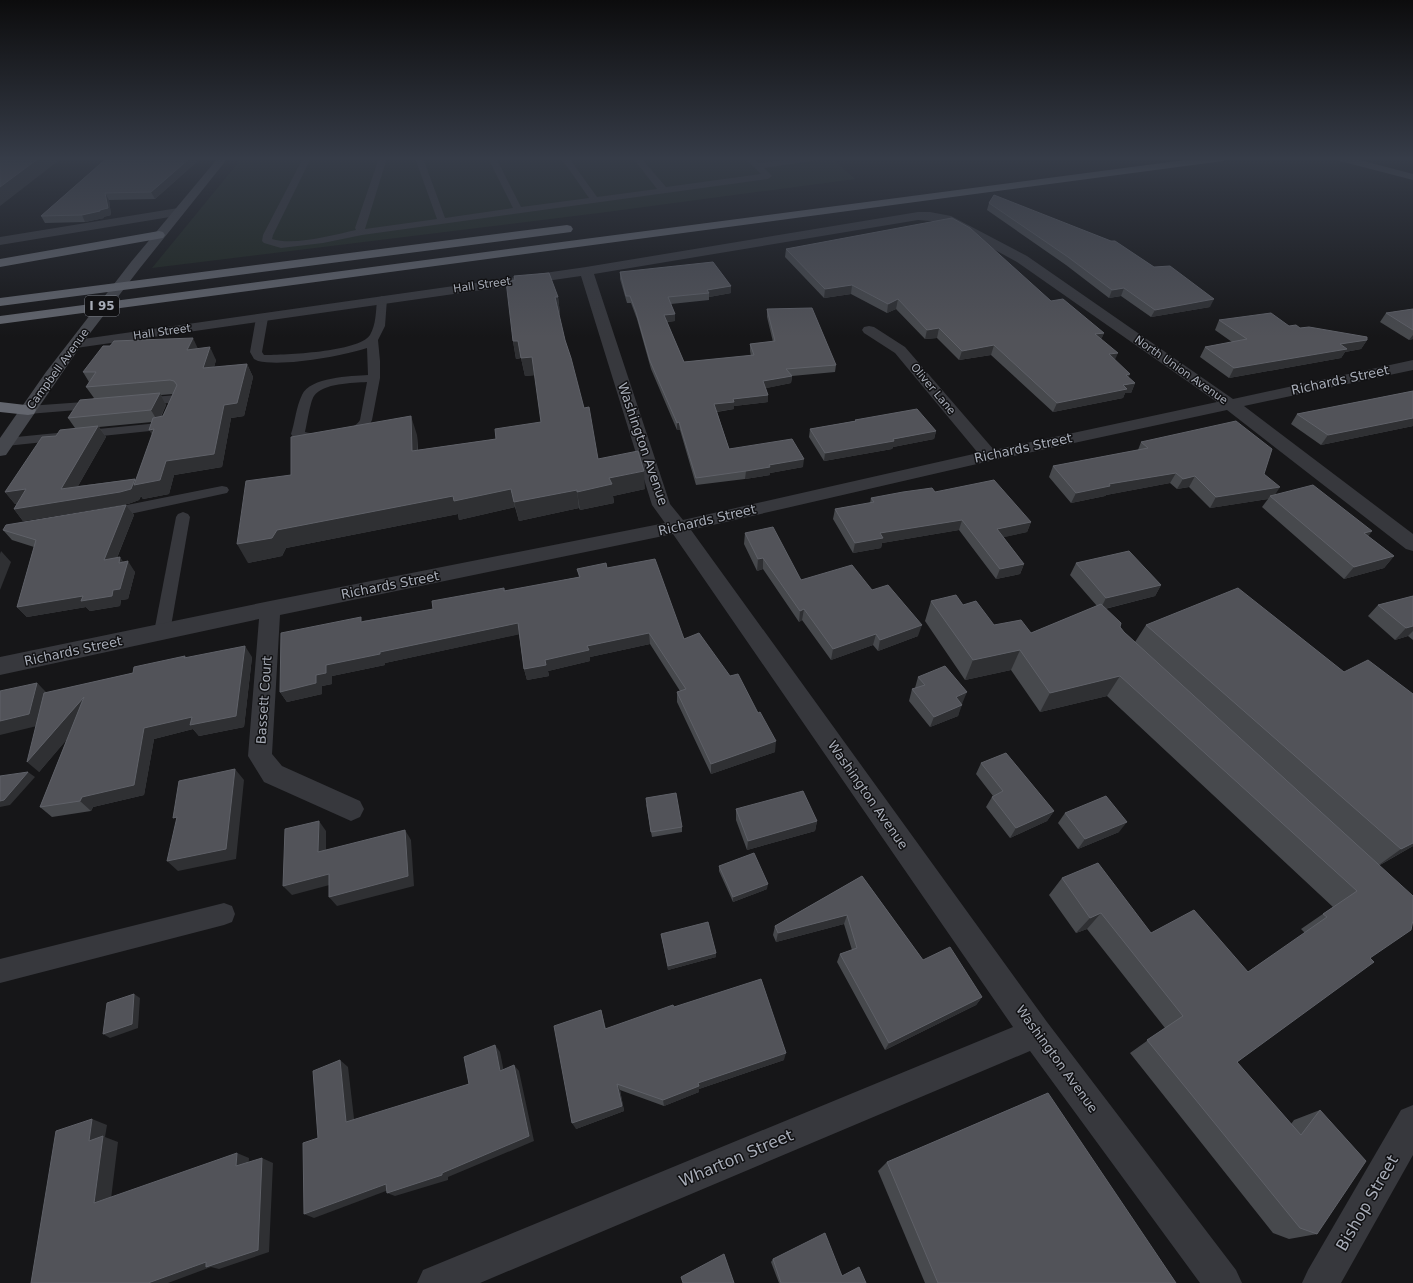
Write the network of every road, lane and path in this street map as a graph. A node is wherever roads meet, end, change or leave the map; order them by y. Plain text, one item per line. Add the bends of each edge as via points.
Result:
1 (142, 218) edge
2 (173, 218) edge
3 (277, 218) edge
4 (363, 218) edge
5 (441, 218) edge
6 (464, 218) edge
7 (769, 218) edge
8 (907, 218) edge
9 (941, 218) edge
10 (442, 221) junction
11 (578, 228) dead end
12 (362, 232) junction
13 (159, 235) junction
14 (0, 241) edge
15 (0, 263) edge
16 (586, 271) junction
17 (382, 299) junction
18 (0, 302) edge
19 (262, 318) junction
20 (0, 320) edge
21 (869, 330) dead end
22 (372, 340) junction
23 (76, 344) junction
24 (1413, 365) edge
25 (374, 378) junction
26 (131, 402) edge
27 (108, 404) edge
28 (1230, 404) junction
29 (0, 407) edge
30 (28, 410) junction
31 (4, 442) edge
32 (990, 456) junction
33 (222, 490) dead end
34 (90, 516) edge
35 (183, 517) dead end
36 (678, 527) junction
37 (1413, 544) edge
38 (270, 608) junction
39 (162, 632) junction
40 (0, 666) edge
41 (351, 809) dead end
42 (224, 914) dead end
43 (0, 971) edge
44 (1036, 1033) junction
45 (1413, 1122) edge
46 (436, 1283) edge
47 (1223, 1283) edge
48 (1321, 1283) edge

1 - 14 street
2 - 13 main road, Campbell Avenue
3 - 12 lane via 267,241 281,245
4 - 12 lane via 360,228
5 - 10 lane
6 - 10 lane
7 - 20 highway, I 95
8 - 16 street, Hall Street
9 - 28 street, North Union Avenue via 1022,259
10 - 12 lane
11 - 18 highway, I 95
13 - 15 highway
13 - 23 main road, Campbell Avenue
16 - 17 street, Hall Street
16 - 36 street, Washington Avenue via 661,505
17 - 19 street, Hall Street
17 - 22 lane via 379,327
19 - 22 lane via 256,352 262,358 294,358 353,349
19 - 23 street, Hall Street
21 - 32 street, Oliver Lane via 900,350
22 - 25 lane via 375,355
23 - 30 main road, Campbell Avenue
24 - 28 street, Richards Street
25 - 25 lane via 366,420 359,429 310,438 298,434 308,395 312,390 328,383
26 - 31 lane via 177,399 164,426
27 - 30 lane
28 - 32 street, Richards Street
28 - 37 street, North Union Avenue
29 - 30 highway
30 - 31 main road, Campbell Avenue
32 - 36 street, Richards Street
33 - 34 lane
35 - 39 lane
36 - 38 street, Richards Street
36 - 44 street, Washington Avenue
38 - 39 street, Richards Street
38 - 41 street, Bassett Court via 260,756 273,774
39 - 40 street, Richards Street
42 - 43 lane
44 - 46 street, Wharton Street
44 - 47 street, Washington Avenue
45 - 48 street, Bishop Street

